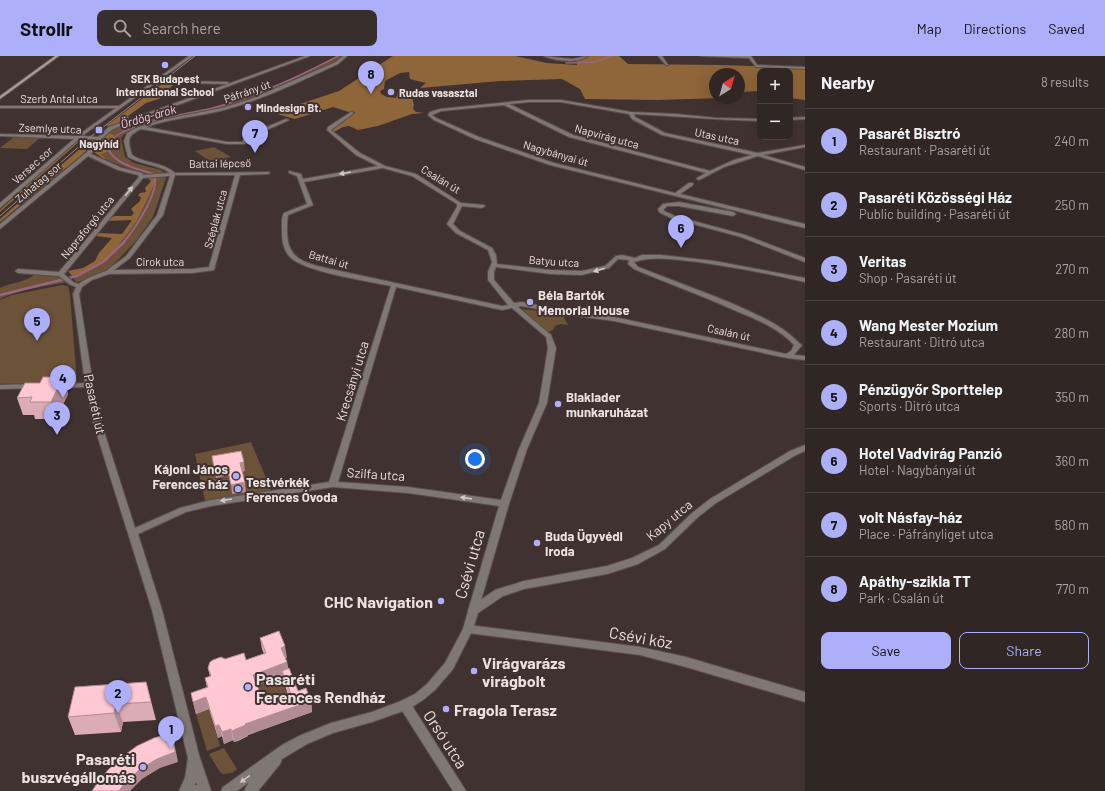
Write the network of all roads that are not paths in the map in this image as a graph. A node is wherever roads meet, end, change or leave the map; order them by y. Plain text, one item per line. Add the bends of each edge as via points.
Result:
1 (57, 56) edge
2 (191, 56) edge
3 (308, 56) edge
4 (346, 56) edge
5 (546, 56) edge
6 (586, 56) edge
7 (660, 56) edge
8 (702, 56) edge
9 (749, 56) edge
10 (667, 64) dead end
11 (805, 68) edge
12 (181, 82) dead end
13 (232, 83) junction
14 (0, 98) edge
15 (505, 104) junction
16 (0, 107) edge
17 (119, 107) junction
18 (352, 113) dead end
19 (631, 113) junction
20 (805, 118) edge
21 (132, 119) junction
22 (793, 119) edge
23 (287, 120) dead end
24 (757, 120) edge
25 (141, 125) junction
26 (0, 135) edge
27 (77, 138) junction
28 (99, 138) junction
29 (805, 146) edge
30 (89, 153) junction
31 (759, 155) junction
32 (383, 167) junction
33 (805, 170) edge
34 (292, 172) dead end
35 (709, 172) junction
36 (238, 173) junction
37 (268, 173) dead end
38 (173, 174) junction
39 (142, 177) junction
40 (699, 179) dead end
41 (302, 181) junction
42 (691, 184) dead end
43 (675, 195) junction
44 (460, 204) junction
45 (0, 206) edge
46 (482, 206) dead end
47 (759, 215) junction
48 (805, 226) edge
49 (0, 227) edge
50 (633, 259) junction
51 (805, 260) edge
52 (494, 265) junction
53 (212, 269) joint
54 (18, 272) dead end
55 (108, 272) junction
56 (62, 274) junction
57 (805, 280) edge
58 (394, 285) junction
59 (78, 286) junction
60 (512, 305) junction
61 (797, 341) junction
62 (805, 346) edge
63 (787, 356) junction
64 (805, 358) edge
65 (89, 385) junction
66 (0, 387) edge
67 (805, 448) edge
68 (333, 484) junction
69 (504, 504) junction
70 (132, 532) junction
71 (473, 611) junction
72 (468, 629) junction
73 (805, 697) edge
74 (405, 705) junction
75 (286, 749) junction
76 (193, 755) junction
77 (185, 791) edge
78 (192, 791) edge
79 (204, 791) edge
80 (227, 791) edge
81 (250, 791) edge
82 (460, 791) edge

1 - 14 main road
2 - 17 street, Versec sor
3 - 13 street, Zuhatag sor
4 - 25 street, Páfrány út via 302,80 236,105
5 - 6 street via 581,59
7 - 10 street
8 - 9 street
9 - 11 street via 756,66
12 - 13 street
13 - 21 street, Zuhatag sor
15 - 19 street, Nagybányai út via 561,101
15 - 35 street, Napvirág utca via 571,136
15 - 43 street, Nagybányai út via 440,110 430,115 477,138 530,158
16 - 17 street, Szerb Antal utca
17 - 27 street, Versec sor
18 - 32 street, Csalán út via 329,130 358,154
19 - 24 street, Nagybányai út
19 - 31 street, Utas utca via 633,118 664,134
20 - 22 street
21 - 25 street
21 - 28 street, Zuhatag sor via 111,128
23 - 25 street via 249,136 245,142 238,144
25 - 38 street via 126,136 130,156 141,162 168,169
26 - 27 street, Zsemlye utca
27 - 28 street, Zsemlye utca
27 - 45 street, Versec sor
28 - 30 street, Zuhatag sor
29 - 31 street
30 - 39 street
30 - 49 street, Zuhatag sor
31 - 33 street, Utas utca
31 - 35 street
32 -> 41 street
32 - 44 street, Csalán út via 414,175
34 - 41 street via 299,175
35 - 40 street
36 - 37 street, Battai lépcső
36 - 38 street, Battai lépcső
36 - 53 street, Széplak utca
38 - 39 street, Battai lépcső
38 - 55 street via 160,215 128,257
56 -> 39 street, Napraforgó utca
41 - 58 street, Battai út via 310,205 289,212 285,217 285,242 288,252 300,262 312,266
42 - 43 street
43 - 47 street, Nagybányai út
44 - 46 street
44 - 52 street, Csalán út via 450,224 458,232 490,249
47 - 48 street
47 - 51 street via 748,217 679,204 665,205 661,209 673,217 743,236
50 -> 52 street, Batyu utca via 616,258 607,267 582,273
50 - 57 street via 649,256 688,260
50 - 61 street via 633,266 754,316
52 - 60 street, Csalán út via 491,280
53 - 55 street, Cirok utca
54 - 56 street
55 - 59 street
56 - 59 street, Napraforgó utca
58 - 60 street, Battai út via 502,308
58 - 68 street, Krecsányi utca
59 - 65 street, Pasaréti út via 76,294
60 - 63 street, Csalán út via 521,304 614,318
60 - 69 street, Csévi utca via 543,330 552,348 543,403 523,449
61 - 62 street
61 - 63 street via 797,348
63 - 64 street, Csalán út
65 - 66 street
65 - 70 street, Pasaréti út via 97,422
67 - 71 street, Kapy utca via 713,501 662,547 635,561 607,570 509,589
69 -> 68 street, Szilfa utca via 408,490
68 -> 70 street, Szilfa utca via 211,503 183,510
69 - 71 street, Csévi utca
70 - 76 street, Pasaréti út via 157,610
71 - 72 street, Csévi utca
72 - 73 street, Csévi köz via 640,651
72 - 74 street, Csévi utca via 449,666 440,677 419,697
74 - 75 street, Csévi utca via 331,728
74 - 82 street, Orsó utca
75 -> 80 street, Csévi utca
75 - 81 street, Csévi utca
76 - 77 street, Pasaréti út via 191,778
76 - 79 street, Pasaréti út
78 - 79 street

